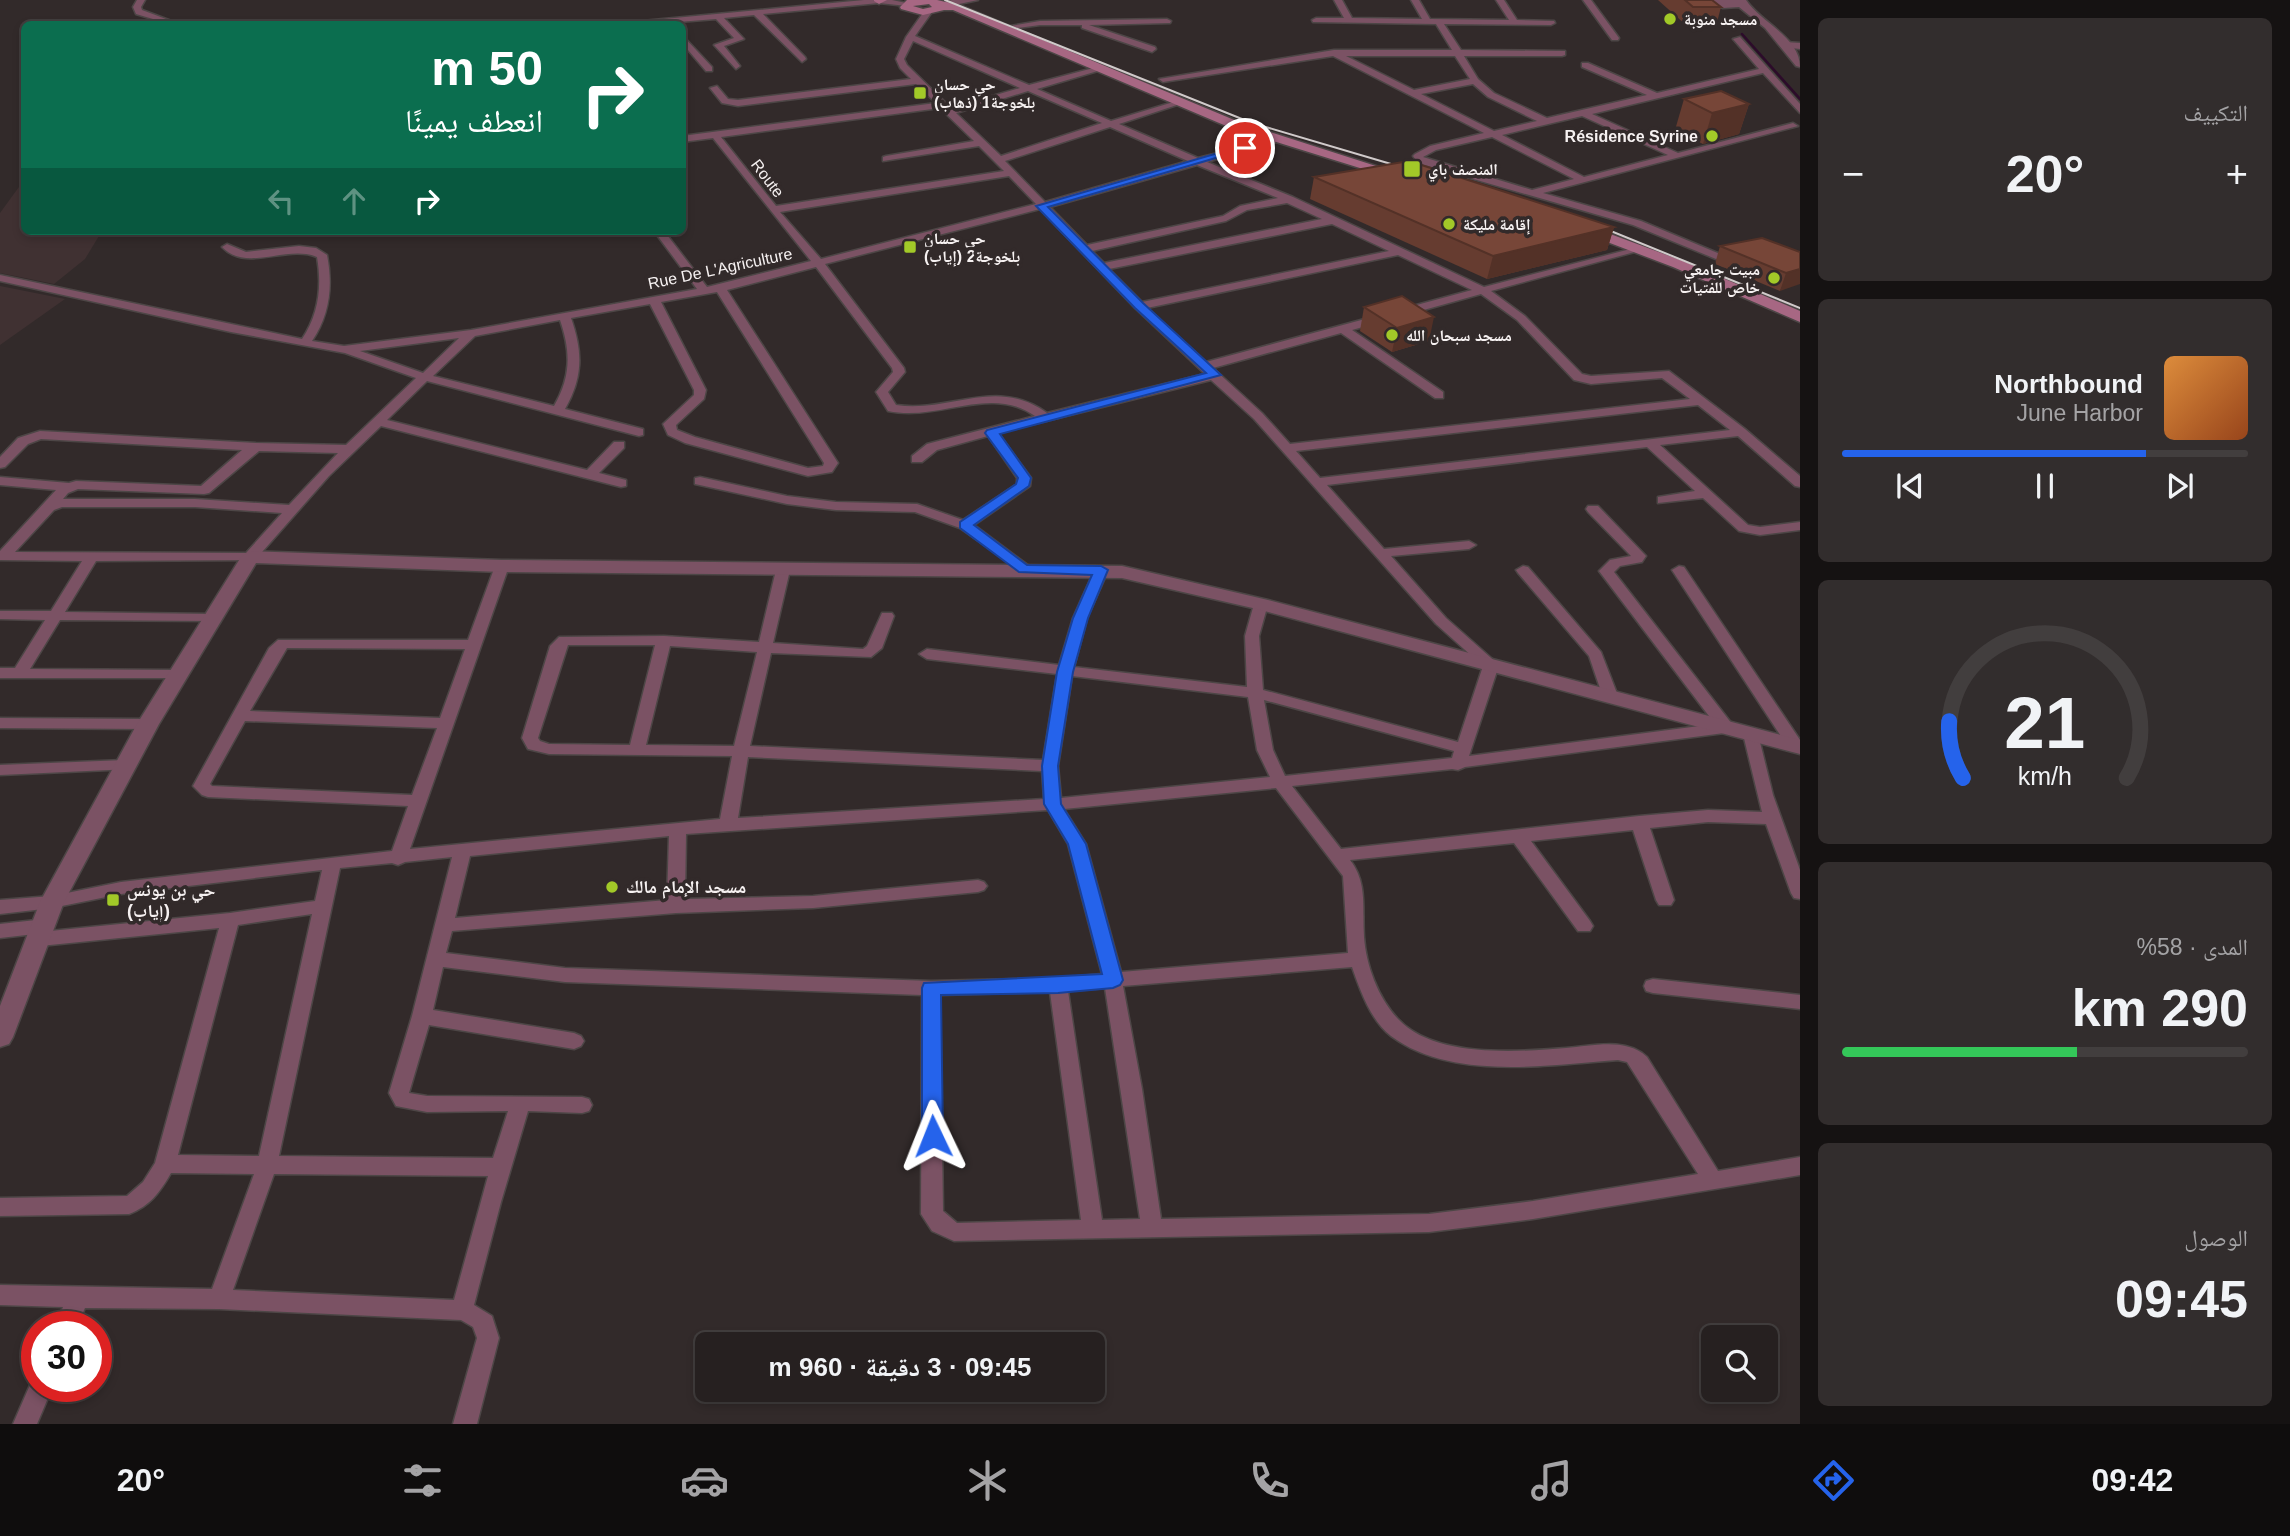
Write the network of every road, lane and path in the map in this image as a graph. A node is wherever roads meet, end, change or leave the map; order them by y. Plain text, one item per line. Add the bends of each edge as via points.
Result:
1 (141, 0) edge
2 (880, 0) edge
3 (1338, 0) edge
4 (1415, 0) edge
5 (1500, 0) edge
6 (1587, 0) edge
7 (1705, 0) edge
8 (1760, 1) edge
9 (1741, 2) edge
10 (1723, 5) junction
11 (925, 6) edge
12 (972, 7) edge
13 (757, 13) junction
14 (719, 17) junction
15 (1759, 18) junction
16 (1316, 20) dead end
17 (1349, 20) junction
18 (167, 21) edge
19 (686, 21) edge
20 (1167, 21) dead end
21 (1076, 22) junction
22 (1428, 22) junction
23 (1439, 22) junction
24 (1514, 22) junction
25 (1550, 23) dead end
26 (1003, 28) junction
27 (910, 37) junction
28 (1615, 38) dead end
29 (1737, 39) dead end
30 (686, 44) edge
31 (1785, 45) junction
32 (1800, 46) edge
33 (1152, 49) dead end
34 (1334, 53) junction
35 (1457, 53) junction
36 (1562, 53) dead end
37 (802, 59) dead end
38 (1800, 64) edge
39 (1585, 65) dead end
40 (1098, 68) junction
41 (1767, 72) junction
42 (1163, 79) dead end
43 (917, 81) junction
44 (1475, 81) junction
45 (714, 88) dead end
46 (1030, 89) junction
47 (1412, 93) junction
48 (1657, 96) junction
49 (1177, 102) junction
50 (945, 109) junction
51 (1800, 110) edge
52 (1586, 115) junction
53 (1549, 123) junction
54 (1111, 124) junction
55 (1793, 126) dead end
56 (715, 135) junction
57 (1496, 136) junction
58 (686, 139) edge
59 (1277, 139) junction
60 (981, 143) junction
61 (1677, 156) junction
62 (887, 159) dead end
63 (999, 160) junction
64 (1196, 161) junction
65 (1010, 173) junction
66 (1583, 180) junction
67 (1416, 181) edge
68 (1530, 193) junction
69 (1289, 199) junction
70 (1041, 206) junction
71 (773, 210) junction
72 (1612, 216) junction
73 (1334, 220) junction
74 (1568, 224) edge
75 (1592, 231) junction
76 (662, 235) edge
77 (227, 247) dead end
78 (1637, 247) junction
79 (1085, 249) junction
80 (1402, 251) junction
81 (1716, 256) dead end
82 (819, 264) junction
83 (1101, 267) junction
84 (0, 278) edge
85 (720, 288) junction
86 (1482, 290) junction
87 (704, 291) junction
88 (654, 300) junction
89 (1139, 306) junction
90 (564, 316) junction
91 (1800, 317) edge
92 (1343, 329) junction
93 (471, 333) junction
94 (304, 344) junction
95 (344, 350) junction
96 (1210, 370) junction
97 (424, 377) junction
98 (1439, 396) dead end
99 (1701, 401) junction
100 (557, 411) junction
101 (1046, 418) junction
102 (378, 421) junction
103 (639, 432) dead end
104 (1741, 432) junction
105 (992, 433) junction
106 (1651, 444) junction
107 (619, 445) dead end
108 (257, 447) junction
109 (1288, 448) junction
110 (349, 449) junction
111 (917, 458) dead end
112 (0, 464) edge
113 (590, 475) junction
114 (0, 481) edge
115 (700, 481) dead end
116 (621, 482) dead end
117 (1320, 482) junction
118 (1800, 483) edge
119 (68, 487) junction
120 (204, 490) junction
121 (1704, 494) junction
122 (1663, 500) dead end
123 (195, 503) junction
124 (49, 507) junction
125 (290, 509) junction
126 (1593, 509) dead end
127 (965, 525) junction
128 (1800, 526) edge
129 (1469, 545) dead end
130 (1381, 553) junction
131 (2, 556) edge
132 (92, 556) junction
133 (250, 556) junction
134 (502, 566) junction
135 (1024, 569) junction
136 (783, 570) junction
137 (1101, 570) junction
138 (1523, 570) dead end
139 (1679, 570) dead end
140 (1261, 604) junction
141 (0, 615) edge
142 (57, 616) junction
143 (887, 616) dead end
144 (211, 618) junction
145 (664, 641) junction
146 (475, 645) junction
147 (766, 647) junction
148 (927, 654) dead end
149 (1490, 665) junction
150 (1065, 672) junction
151 (0, 673) edge
152 (20, 673) junction
153 (178, 675) junction
154 (1255, 693) junction
155 (1610, 696) junction
156 (242, 716) junction
157 (0, 723) edge
158 (447, 723) junction
159 (148, 724) junction
160 (1726, 728) junction
161 (1751, 734) junction
162 (1798, 746) edge
163 (637, 748) junction
164 (741, 751) junction
165 (1460, 756) junction
166 (125, 765) junction
167 (1050, 766) junction
168 (0, 770) edge
169 (1280, 782) junction
170 (416, 801) junction
171 (1052, 804) junction
172 (1772, 818) junction
173 (1639, 822) junction
174 (728, 824) junction
175 (678, 828) junction
176 (1517, 835) junction
177 (462, 852) junction
178 (1335, 856) junction
179 (398, 859) junction
180 (332, 863) junction
181 (978, 886) dead end
182 (1800, 893) edge
183 (1665, 901) dead end
184 (52, 902) junction
185 (323, 906) junction
186 (676, 906) junction
187 (0, 907) edge
188 (230, 920) junction
189 (445, 925) junction
190 (1584, 926) dead end
191 (0, 931) edge
192 (43, 932) junction
193 (437, 959) junction
194 (1359, 959) junction
195 (1113, 980) junction
196 (1058, 985) junction
197 (1653, 986) dead end
198 (931, 988) junction
199 (1800, 1002) edge
200 (422, 1016) junction
201 (0, 1037) edge
202 (574, 1041) dead end
203 (521, 1103) junction
204 (582, 1105) dead end
205 (165, 1164) junction
206 (267, 1166) junction
207 (1800, 1166) edge
208 (500, 1167) junction
209 (1712, 1179) junction
210 (0, 1207) edge
211 (1152, 1229) junction
212 (1093, 1230) junction
213 (0, 1295) edge
214 (78, 1298) junction
215 (219, 1299) junction
216 (462, 1310) junction
217 (72, 1311) edge
218 (34, 1402) edge
219 (25, 1424) edge
220 (465, 1424) edge

1 - 18 street via 139,12
2 - 11 street
2 - 13 street
3 - 17 street
4 - 22 street
5 - 24 street
6 - 28 street
7 - 10 street
8 - 9 street
9 - 10 street
9 - 15 street
10 - 15 street
11 - 12 main road
11 - 12 main road
11 - 27 street
12 - 26 main road
13 - 14 street
13 - 37 street
14 - 19 street
14 - 30 street via 740,39 718,45 733,63 707,66
15 - 31 street
16 - 17 street
17 - 22 street
20 - 21 street
21 - 26 street
21 - 33 street
22 - 23 street
23 - 24 street
23 - 35 street
24 - 25 street
26 - 40 main road
27 - 43 street via 900,59
27 - 46 street
29 - 41 street
31 - 32 street
31 - 38 street
34 - 35 street
34 - 42 street
34 - 47 street
35 - 36 street
35 - 44 street
39 - 48 street
40 - 46 street
40 - 49 main road
41 - 48 street
41 - 51 street
41 - 52 street
43 - 45 street via 738,103 725,100
43 - 50 street
44 - 47 street
44 - 53 street via 1491,95
46 - 50 street
46 - 54 street
47 - 57 street
48 - 52 street
49 - 54 street
49 - 59 main road
50 - 56 street
50 - 60 street
52 - 53 street
52 - 61 street
53 - 57 street
54 - 63 street
54 - 64 street
55 - 61 street
56 - 58 street
56 - 71 street, Route
57 - 66 street
57 - 68 street via 1418,158
59 - 64 street, Rue De L'Agriculture
59 - 67 main road
60 - 62 street
60 - 63 street
61 - 66 street
63 - 65 street
64 - 69 street
64 - 70 street, Rue De L'Agriculture
65 - 70 street
65 - 71 street
66 - 68 street
68 - 72 street
69 - 73 street
69 - 79 street
70 - 79 street
70 - 82 street, Rue De L'Agriculture
71 - 82 street, Route
72 - 75 street
72 - 81 street
73 - 80 street
73 - 83 street
74 - 75 main road
75 - 78 main road
76 - 87 street
77 - 94 street via 243,254 302,250 321,255 326,279 322,305
78 - 86 street
78 - 91 main road
79 - 83 street
80 - 86 street
80 - 89 street
82 - 85 street, Rue De L'Agriculture
82 - 101 street, Route via 898,368 882,391 892,408 908,411 1004,397 1025,403
83 - 89 street
84 - 94 street
85 - 87 street, Rue De L'Agriculture
85 - 88 street via 831,463 827,469 808,472 672,432 669,424 695,403 700,390
86 - 92 street
86 - 99 street via 1521,318 1578,377 1665,374
87 - 88 street, Rue De L'Agriculture
88 - 90 street, Rue De L'Agriculture
89 - 96 street
90 - 93 street, Rue De L'Agriculture
90 - 100 street via 574,345 576,371
92 - 96 street
92 - 98 street
93 - 95 street, Rue De L'Agriculture
93 - 97 street
94 - 95 street
95 - 97 street
96 - 101 street
96 - 109 street
97 - 100 street
97 - 102 street
99 - 104 street
99 - 109 street
100 - 103 street
101 - 105 street
102 - 110 street
102 - 113 street
104 - 106 street
104 - 118 street
105 - 111 street via 941,444
105 - 127 street via 1024,478 1023,486
106 - 117 street
106 - 121 street
107 - 113 street
108 - 110 street
108 - 112 street via 40,435 23,441
108 - 120 street
109 - 117 street
110 - 125 street
113 - 116 street
114 - 119 street
115 - 127 street via 787,500 917,508
117 - 130 street
119 - 120 street
119 - 124 street
120 - 123 street
121 - 122 street
121 - 128 street via 1744,528 1760,531
123 - 124 street
123 - 125 street
124 - 131 street
125 - 133 street
126 - 160 street via 1639,556 1615,563 1606,571
127 - 135 street
129 - 130 street
130 - 149 street via 1441,621
131 - 132 street
132 - 133 street
132 - 142 street
133 - 134 street
133 - 144 street
134 - 136 street
134 - 146 street
135 - 136 street
135 - 137 street
136 - 147 street
137 - 140 street
137 - 150 street via 1080,618
138 - 155 street via 1596,655
139 - 162 street
140 - 149 street
140 - 154 street via 1252,636
141 - 142 street
142 - 144 street
142 - 152 street
143 - 147 street via 874,648 866,654
144 - 153 street
145 - 147 street
145 - 163 street
145 - 163 street via 564,640 558,646 530,738 534,745 549,749
146 - 156 street via 283,643
146 - 158 street
147 - 164 street
148 - 150 street
149 - 155 street
149 - 165 street
150 - 154 street
150 - 167 street
151 - 152 street
152 - 153 street
153 - 159 street
154 - 165 street
154 - 169 street via 1265,750
155 - 160 street
156 - 158 street
156 - 170 street via 203,789
157 - 159 street
158 - 170 street
159 - 166 street
160 - 161 street
160 - 165 street
161 - 162 street
161 - 172 street via 1755,765
163 - 164 street
164 - 167 street
164 - 174 street
165 - 169 street
166 - 168 street
166 - 184 street
167 - 171 street
169 - 171 street
169 - 178 street
170 - 179 street
171 - 174 street
171 - 195 street via 1077,844
172 - 173 street via 1708,816
172 - 182 street
173 - 176 street
173 - 183 street
174 - 175 street
175 - 177 street
175 - 186 street
176 - 178 street
176 - 190 street
177 - 179 street
177 - 189 street
178 - 194 street via 1354,882
179 - 180 street
180 - 184 street via 121,888
180 - 185 street
181 - 186 street via 813,901
184 - 187 street
184 - 192 street
185 - 188 street
185 - 206 street
186 - 189 street
188 - 192 street
188 - 205 street
189 - 193 street
191 - 192 street
192 - 201 street
193 - 198 street via 565,975
193 - 200 street
194 - 195 street
194 - 209 street via 1383,1014 1396,1030 1422,1044 1482,1057 1618,1052 1633,1056
195 - 196 street
195 - 211 street
196 - 198 street
196 - 212 street
197 - 199 street
198 - 212 street via 932,1214 954,1232
200 - 202 street
200 - 203 street via 400,1093 403,1100
203 - 204 street
203 - 208 street
205 - 206 street
205 - 210 street via 150,1190 129,1205
206 - 208 street
206 - 215 street
207 - 209 street
208 - 216 street
209 - 211 street via 1429,1223
211 - 212 street
213 - 214 street
214 - 215 street
214 - 217 street
215 - 216 street
216 - 220 street via 481,1318 488,1338
218 - 219 street

